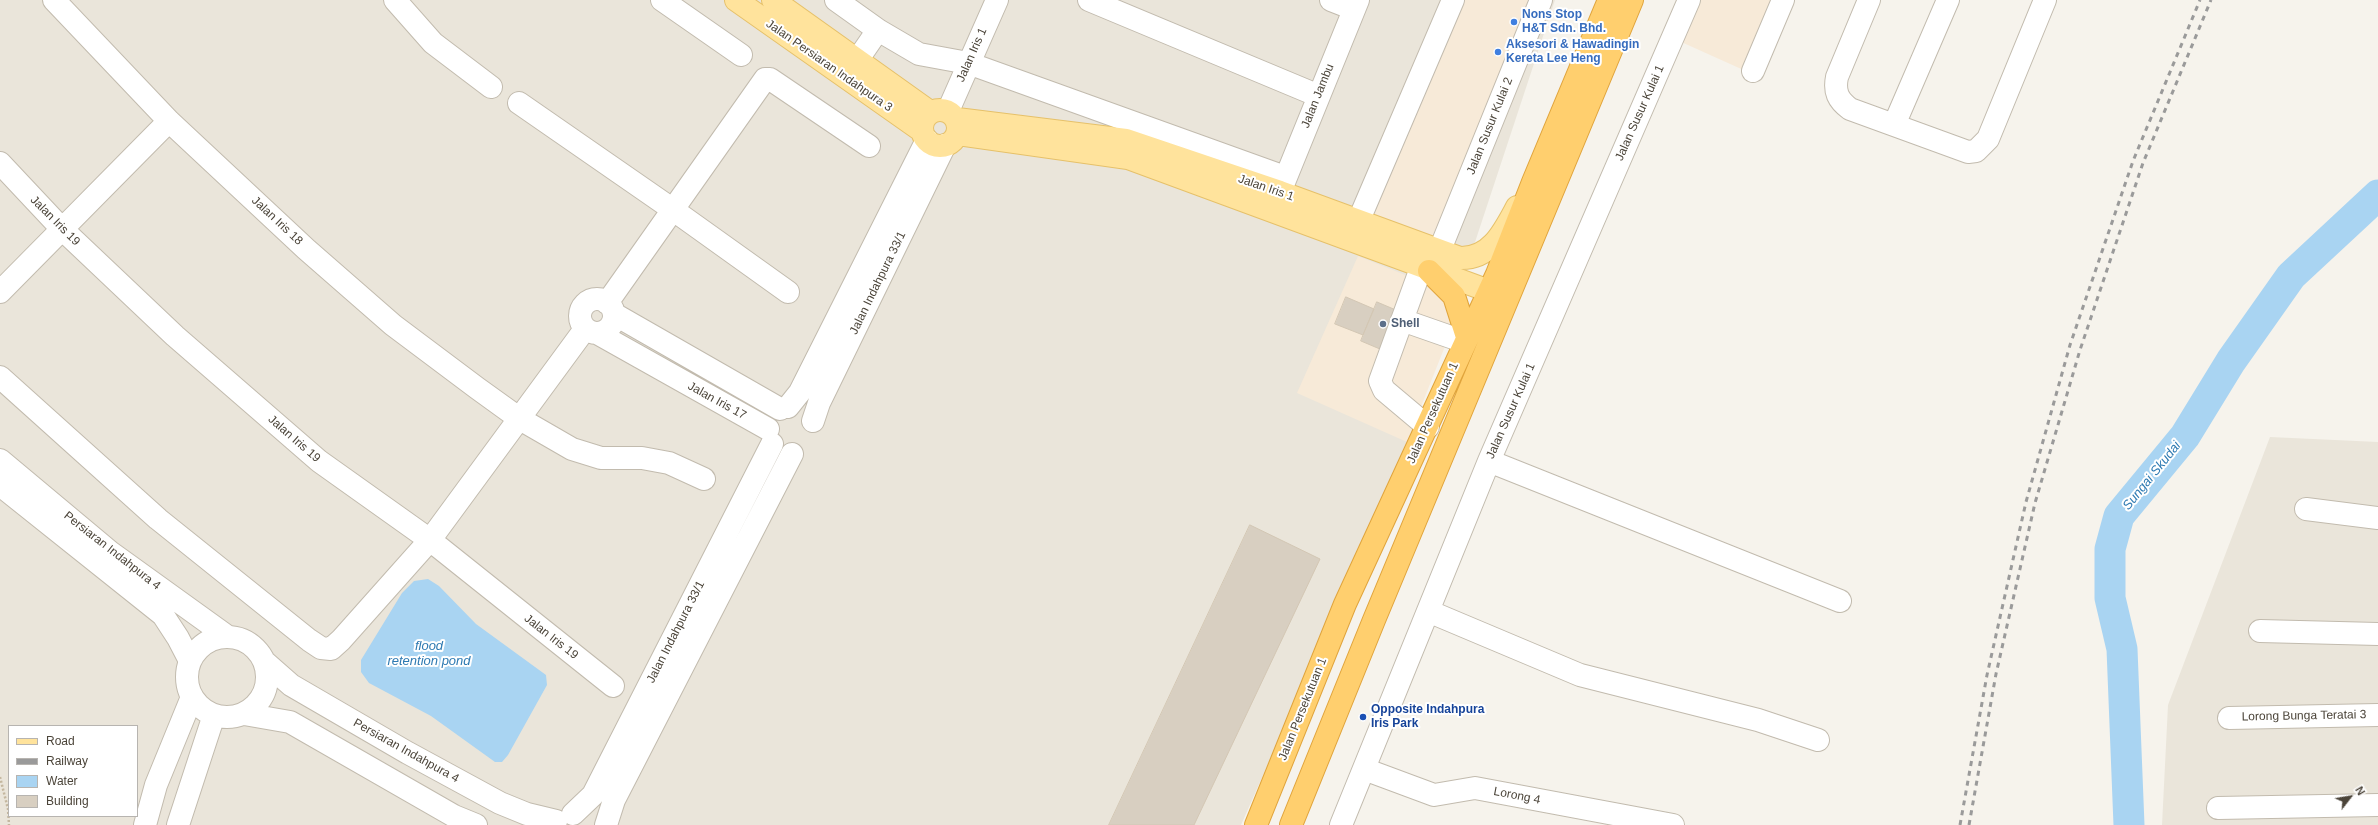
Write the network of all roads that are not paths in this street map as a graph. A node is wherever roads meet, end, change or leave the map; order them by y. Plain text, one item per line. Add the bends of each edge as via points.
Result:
1 (54, 0) edge
2 (395, 0) edge
3 (662, 0) edge
4 (736, 0) edge
5 (773, 0) edge
6 (836, 0) edge
7 (997, 0) edge
8 (1089, 0) edge
9 (1332, 0) edge
10 (1452, 0) edge
11 (1541, 0) edge
12 (1609, 0) edge
13 (1632, 0) edge
14 (1689, 0) edge
15 (1783, 0) edge
16 (1869, 0) edge
17 (1948, 0) edge
18 (2045, 0) edge
19 (1356, 4) edge
20 (878, 30) junction
21 (741, 55) dead end
22 (858, 60) junction
23 (968, 63) junction
24 (1753, 71) dead end
25 (845, 78) junction
26 (491, 87) dead end
27 (1319, 96) junction
28 (518, 103) dead end
29 (169, 121) junction
30 (1894, 125) junction
31 (941, 128) junction
32 (870, 146) dead end
33 (0, 163) edge
34 (1532, 182) junction
35 (1283, 185) junction
36 (672, 209) junction
37 (1358, 222) junction
38 (62, 229) junction
39 (1440, 252) junction
40 (1425, 269) junction
41 (1515, 282) junction
42 (1489, 291) junction
43 (0, 292) edge
44 (788, 292) dead end
45 (610, 309) junction
46 (1402, 320) junction
47 (591, 331) junction
48 (1466, 339) junction
49 (0, 377) edge
50 (784, 408) junction
51 (520, 419) junction
52 (813, 421) junction
53 (1428, 427) junction
54 (770, 436) junction
55 (792, 454) junction
56 (0, 460) edge
57 (1489, 461) junction
58 (704, 479) dead end
59 (0, 485) edge
60 (2306, 509) dead end
61 (2378, 518) edge
62 (430, 540) junction
63 (1840, 601) dead end
64 (1428, 611) junction
65 (2260, 632) dead end
66 (2378, 634) edge
67 (228, 636) junction
68 (190, 661) junction
69 (266, 663) junction
70 (613, 686) dead end
71 (192, 697) junction
72 (244, 714) junction
73 (214, 715) junction
74 (2378, 715) edge
75 (2229, 718) dead end
76 (1818, 740) dead end
77 (1364, 769) junction
78 (2378, 805) edge
79 (2218, 808) dead end
80 (560, 820) edge
81 (145, 825) edge
82 (178, 825) edge
83 (476, 825) edge
84 (600, 825) edge
85 (606, 825) edge
86 (1256, 825) edge
87 (1291, 825) edge
88 (1341, 825) edge
89 (1673, 825) edge

1 - 29 street, Jalan Iris 18
2 - 26 street via 433,43
3 - 21 street
4 - 25 main road, Jalan Persiaran Indahpura 3
5 - 22 main road, Jalan Persiaran Indahpura 3
6 - 20 street
7 - 23 street, Jalan Iris 1
8 - 27 street
9 - 19 street
10 - 37 street
11 - 39 street, Jalan Susur Kulai 2
12 - 34 highway, Jalan Persekutuan 1
13 - 41 highway, Jalan Persekutuan 1
14 - 57 street, Jalan Susur Kulai 1
15 - 24 street
16 - 30 street via 1835,86 1837,96 1850,109
17 - 30 street
18 - 30 street via 1983,146 1976,150 1960,151
19 - 27 street, Jalan Jambu
20 - 22 street
20 - 23 street via 919,54
22 - 25 street
22 - 31 main road, Jalan Persiaran Indahpura 3
23 - 31 street, Jalan Iris 1
23 - 35 street
25 - 31 main road, Jalan Persiaran Indahpura 3
27 - 35 street, Jalan Jambu
28 - 36 street
29 - 38 street
29 - 51 street, Jalan Iris 18 via 306,249 393,324
31 - 35 main road, Jalan Iris 1 via 1126,140
31 - 40 main road, Jalan Iris 1 via 1128,158
31 - 50 street, Jalan Indahpura 33/1 via 800,392
31 - 52 street, Jalan Indahpura 33/1
32 - 36 street via 770,79 765,79
33 - 38 street, Jalan Iris 19
34 - 39 main road, Jalan Iris 1 via 1507,224 1485,252 1472,259
34 - 42 highway, Jalan Persekutuan 1
35 - 37 main road, Jalan Iris 1
36 - 44 street
36 - 45 street
37 - 39 main road, Jalan Iris 1
38 - 43 street
38 - 62 street, Jalan Iris 19 via 175,336 319,461
40 - 42 main road, Jalan Iris 1
40 - 46 street
40 - 48 highway via 1454,296
41 - 42 highway
41 - 87 highway, Jalan Persekutuan 1
42 - 48 highway, Jalan Persekutuan 1
45 - 47 street via 613,320 608,329
45 - 47 street via 597,299 583,306 580,316
45 - 50 street, Jalan Iris 17 via 680,353
46 - 48 street
46 - 53 street via 1380,381 1384,390
47 - 51 street
47 - 54 street, Jalan Iris 17 via 666,372
48 - 53 highway, Jalan Persekutuan 1
49 - 62 street via 158,519 321,648 332,649
50 - 52 street via 803,410
50 - 54 street via 770,421
51 - 58 street, Jalan Iris 18 via 572,449 601,458 642,458 669,463
51 - 62 street
52 - 55 street via 814,436 811,443 800,452
53 - 86 highway, Jalan Persekutuan 1 via 1345,604
54 - 55 street via 785,453
54 - 80 street, Jalan Indahpura 33/1 via 593,795
55 - 85 street, Jalan Indahpura 33/1 via 614,800
56 - 67 street, Persiaran Indahpura 4 via 110,552
57 - 63 street
57 - 64 street, Jalan Susur Kulai 1
59 - 68 street, Persiaran Indahpura 4 via 162,615
60 - 61 street
62 - 70 street, Jalan Iris 19
64 - 76 street via 1580,675 1758,720
64 - 77 street, Jalan Susur Kulai 1
65 - 66 street
67 - 68 street via 205,643
67 - 69 street via 251,644
68 - 71 street via 187,674
69 - 72 street via 268,683 265,693 260,702
69 - 80 street, Persiaran Indahpura 4 via 291,685 500,803 527,814
71 - 73 street
71 - 81 street via 156,785
72 - 73 street via 235,717
72 - 83 street via 290,722 454,816
73 - 82 street
74 - 75 street, Lorong Bunga Teratai 3
77 - 88 street, Jalan Susur Kulai 1
77 - 89 street, Lorong 4 via 1434,795 1475,788
78 - 79 street
80 - 84 street, Persiaran Indahpura 4 via 590,817

